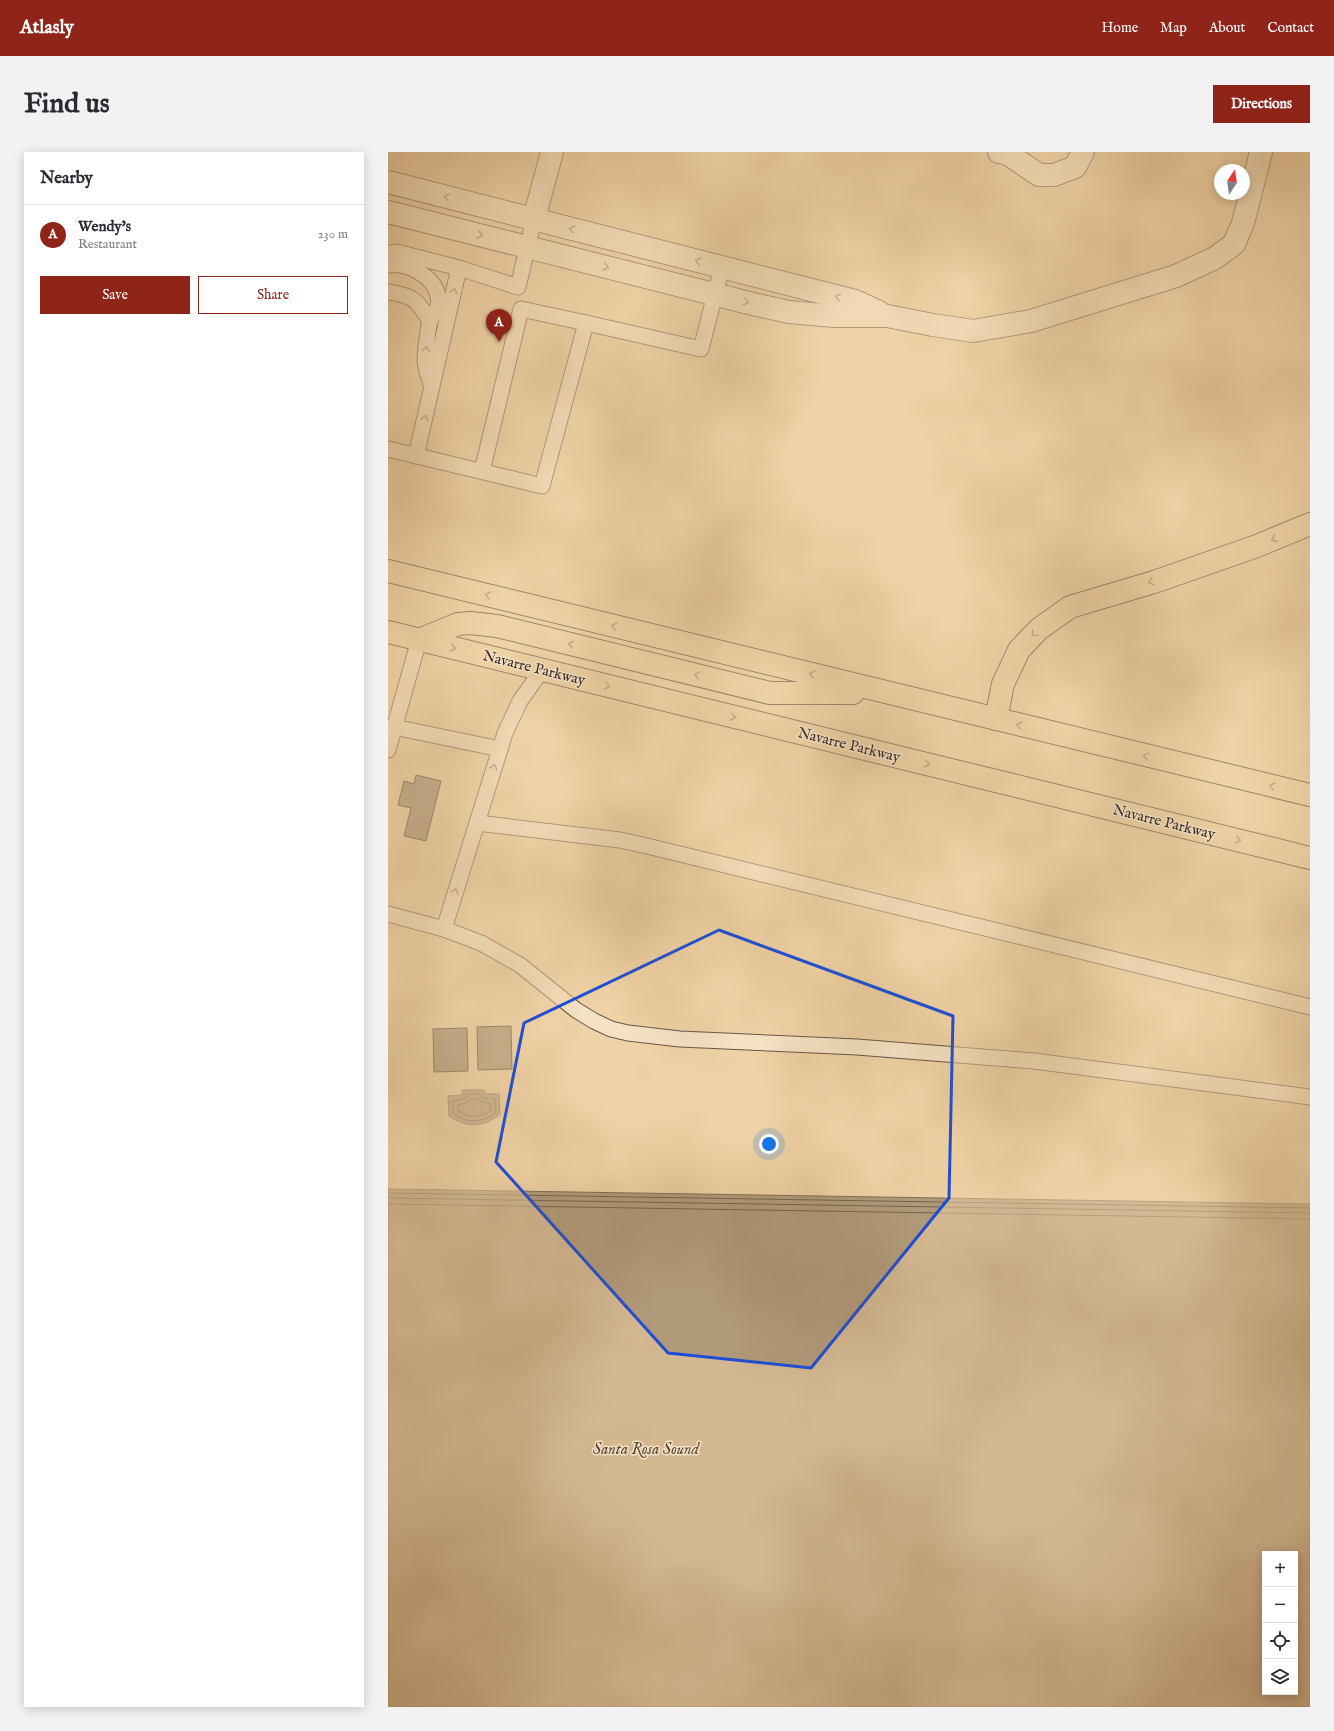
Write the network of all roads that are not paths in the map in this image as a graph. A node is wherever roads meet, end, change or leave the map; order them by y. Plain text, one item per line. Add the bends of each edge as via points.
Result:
1 (552, 152) edge
2 (1084, 152) edge
3 (1261, 152) edge
4 (1005, 153) edge
5 (388, 182) edge
6 (388, 212) edge
7 (534, 219) junction
8 (528, 248) junction
9 (388, 253) edge
10 (388, 265) edge
11 (722, 267) junction
12 (459, 268) junction
13 (518, 287) junction
14 (388, 292) edge
15 (716, 295) junction
16 (521, 309) junction
17 (887, 316) junction
18 (430, 322) junction
19 (586, 323) junction
20 (432, 387) junction
21 (388, 449) edge
22 (416, 456) junction
23 (482, 472) junction
24 (1310, 524) edge
25 (388, 571) edge
26 (388, 632) edge
27 (419, 640) junction
28 (542, 670) junction
29 (888, 692) junction
30 (996, 719) junction
31 (394, 727) junction
32 (500, 749) junction
33 (388, 750) edge
34 (1310, 795) edge
35 (477, 823) junction
36 (1310, 858) edge
37 (388, 914) edge
38 (444, 929) junction
39 (1310, 1007) edge
40 (1310, 1097) edge

1 - 7 street
2 - 4 street via 1076,167 1054,175 1039,175
3 - 17 street via 1243,223 1234,244 1215,258 1176,276 1031,321 972,331
7 -> 5 street
6 -> 8 street
7 - 8 lane
11 -> 7 street
8 - 13 lane
8 -> 15 street
9 - 12 lane via 397,252
10 - 18 lane via 394,264 416,270 430,281 438,296 438,308
11 - 15 lane
17 -> 11 street via 855,301
12 - 13 lane
20 -> 12 lane
13 - 16 lane
14 - 18 lane via 406,295 416,301
15 -> 17 street via 789,312 835,316
15 - 19 lane via 700,349
16 - 19 lane
16 - 23 lane
20 -> 18 lane via 425,361
19 - 23 lane via 542,486
22 -> 20 lane
21 - 22 lane
22 - 23 lane
24 -> 30 highway via 1250,549 1070,607 1039,629 1019,650 1003,684
29 -> 25 highway
26 - 27 highway, Navarre Parkway
27 -> 28 highway, Navarre Parkway
29 -> 27 highway via 770,693 482,624 458,624
27 - 31 lane
28 - 32 lane via 520,701
28 -> 36 highway, Navarre Parkway
29 - 30 highway
34 -> 30 highway
31 - 32 lane
31 - 33 lane
35 -> 32 lane
38 -> 35 lane
35 - 39 lane via 620,840
37 - 38 lane
38 - 40 lane via 502,954 520,965 576,1010 611,1029 628,1033 680,1039 857,1047 1034,1061

